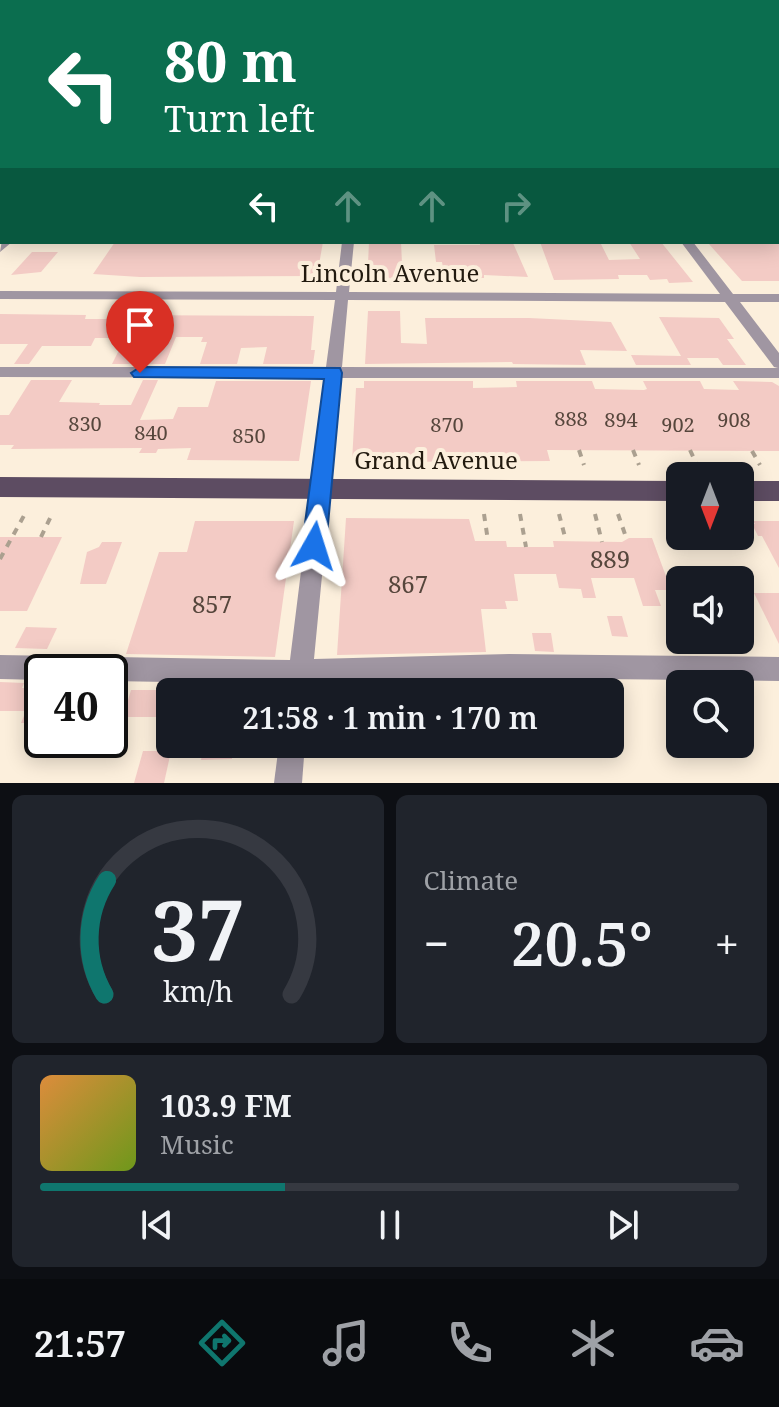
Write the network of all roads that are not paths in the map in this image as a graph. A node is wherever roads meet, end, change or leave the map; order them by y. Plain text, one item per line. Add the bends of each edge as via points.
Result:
1 (348, 244) edge
2 (689, 244) edge
3 (0, 295) edge
4 (341, 296) junction
5 (729, 297) junction
6 (779, 298) edge
7 (779, 363) edge
8 (0, 372) edge
9 (334, 373) junction
10 (779, 373) edge
11 (0, 487) edge
12 (320, 489) junction
13 (666, 491) edge
14 (754, 491) edge
15 (779, 491) edge
16 (0, 667) edge
17 (779, 669) edge
18 (219, 678) edge
19 (299, 678) edge
20 (352, 678) edge
21 (291, 758) edge
22 (288, 783) edge

1 - 4 street
2 - 5 street
3 - 4 street, Lincoln Avenue
4 - 5 street, Lincoln Avenue
4 - 9 street
5 - 6 street, Lincoln Avenue
5 - 7 street
8 - 9 street
9 - 10 street
9 - 12 street
11 - 12 main road, Grand Avenue
12 - 13 main road, Grand Avenue
12 - 19 street
14 - 15 main road
16 - 18 street
17 - 20 street via 509,666
21 - 22 street

